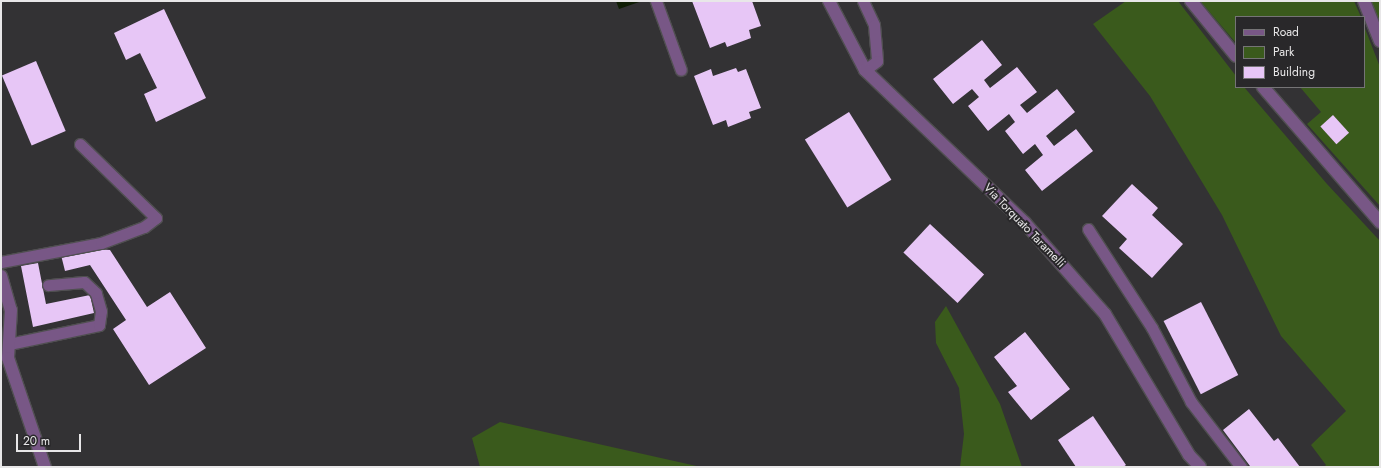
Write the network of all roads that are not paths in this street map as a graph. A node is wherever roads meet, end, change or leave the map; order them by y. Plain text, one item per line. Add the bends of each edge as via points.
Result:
1 (656, 1) edge
2 (829, 1) edge
3 (863, 1) edge
4 (1191, 1) edge
5 (1364, 1) edge
6 (1380, 41) edge
7 (1235, 55) edge
8 (681, 70) dead end
9 (865, 70) junction
10 (1264, 88) edge
11 (80, 144) dead end
12 (1380, 222) edge
13 (1088, 229) dead end
14 (1, 262) edge
15 (1, 276) edge
16 (48, 285) dead end
17 (9, 344) junction
18 (5, 359) edge
19 (45, 467) edge
20 (1200, 467) edge
21 (1241, 467) edge

1 - 8 lane
2 - 9 street, Via Torquato Taramelli
3 - 9 lane via 874,25 877,61
4 - 7 street
5 - 6 street
9 - 20 street, Via Torquato Taramelli via 1025,223 1106,314 1189,455
10 - 12 street
11 - 14 lane via 156,218 144,227 101,243
13 - 21 lane via 1152,328 1191,402
15 - 17 street via 11,310
16 - 17 lane via 84,282 96,293 101,311 99,325
17 - 18 street
18 - 19 street

